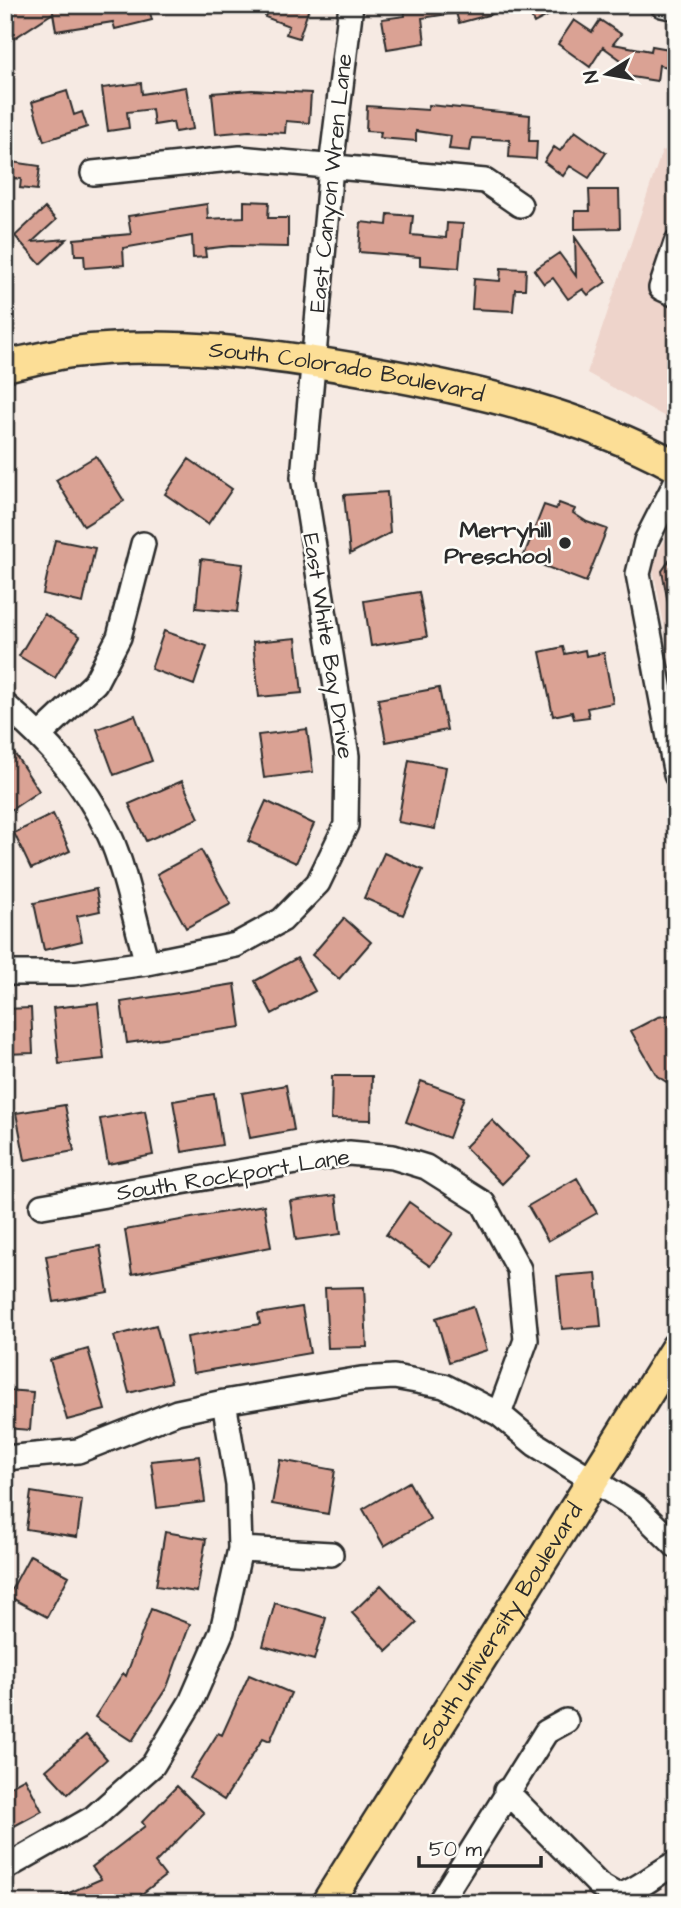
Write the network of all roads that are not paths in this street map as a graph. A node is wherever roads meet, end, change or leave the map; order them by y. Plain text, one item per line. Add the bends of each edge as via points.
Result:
1 (351, 5) edge
2 (662, 5) edge
3 (676, 9) edge
4 (331, 167) junction
5 (93, 173) dead end
6 (520, 205) dead end
7 (676, 243) edge
8 (676, 295) edge
9 (312, 361) junction
10 (5, 366) edge
11 (676, 466) edge
12 (676, 482) edge
13 (143, 544) dead end
14 (5, 705) edge
15 (40, 735) junction
16 (676, 775) edge
17 (147, 963) junction
18 (5, 973) edge
19 (42, 1206) dead end
20 (676, 1348) edge
21 (223, 1402) junction
22 (499, 1414) junction
23 (5, 1458) edge
24 (593, 1480) junction
25 (636, 1507) junction
26 (676, 1522) edge
27 (676, 1546) edge
28 (240, 1549) junction
29 (331, 1554) dead end
30 (566, 1721) dead end
31 (506, 1791) junction
32 (676, 1863) edge
33 (5, 1868) edge
34 (327, 1903) edge
35 (439, 1903) edge

1 - 4 street, East Canyon Wren Lane
2 - 3 street
4 - 5 street via 240,158
4 - 6 street via 485,181
4 - 9 street, East Canyon Wren Lane
7 - 8 street via 661,288
9 - 10 main road, South Colorado Boulevard via 141,349 73,352
9 - 11 main road, South Colorado Boulevard via 549,411
9 - 17 street, East White Bay Drive via 303,477 347,756 346,825 318,883 282,920 236,945
12 - 16 street via 646,541 638,574
13 - 15 street via 119,637 95,682
14 - 15 street
15 - 17 street via 73,772 110,836
17 - 18 street, East White Bay Drive via 74,973
19 - 22 street, South Rockport Lane via 349,1153 393,1157 426,1167 483,1203 519,1269 526,1340
20 - 24 main road, South University Boulevard
21 - 22 street via 394,1377 444,1385
21 - 23 street via 177,1412 78,1451
21 - 28 street via 238,1485
22 - 24 street
24 - 25 street
24 - 34 main road, South University Boulevard
25 - 26 street
25 - 27 street
28 - 29 street
28 - 33 street via 222,1631 191,1702 153,1765 93,1818
30 - 31 street via 546,1732
31 - 32 street via 599,1885 618,1896
31 - 35 street

